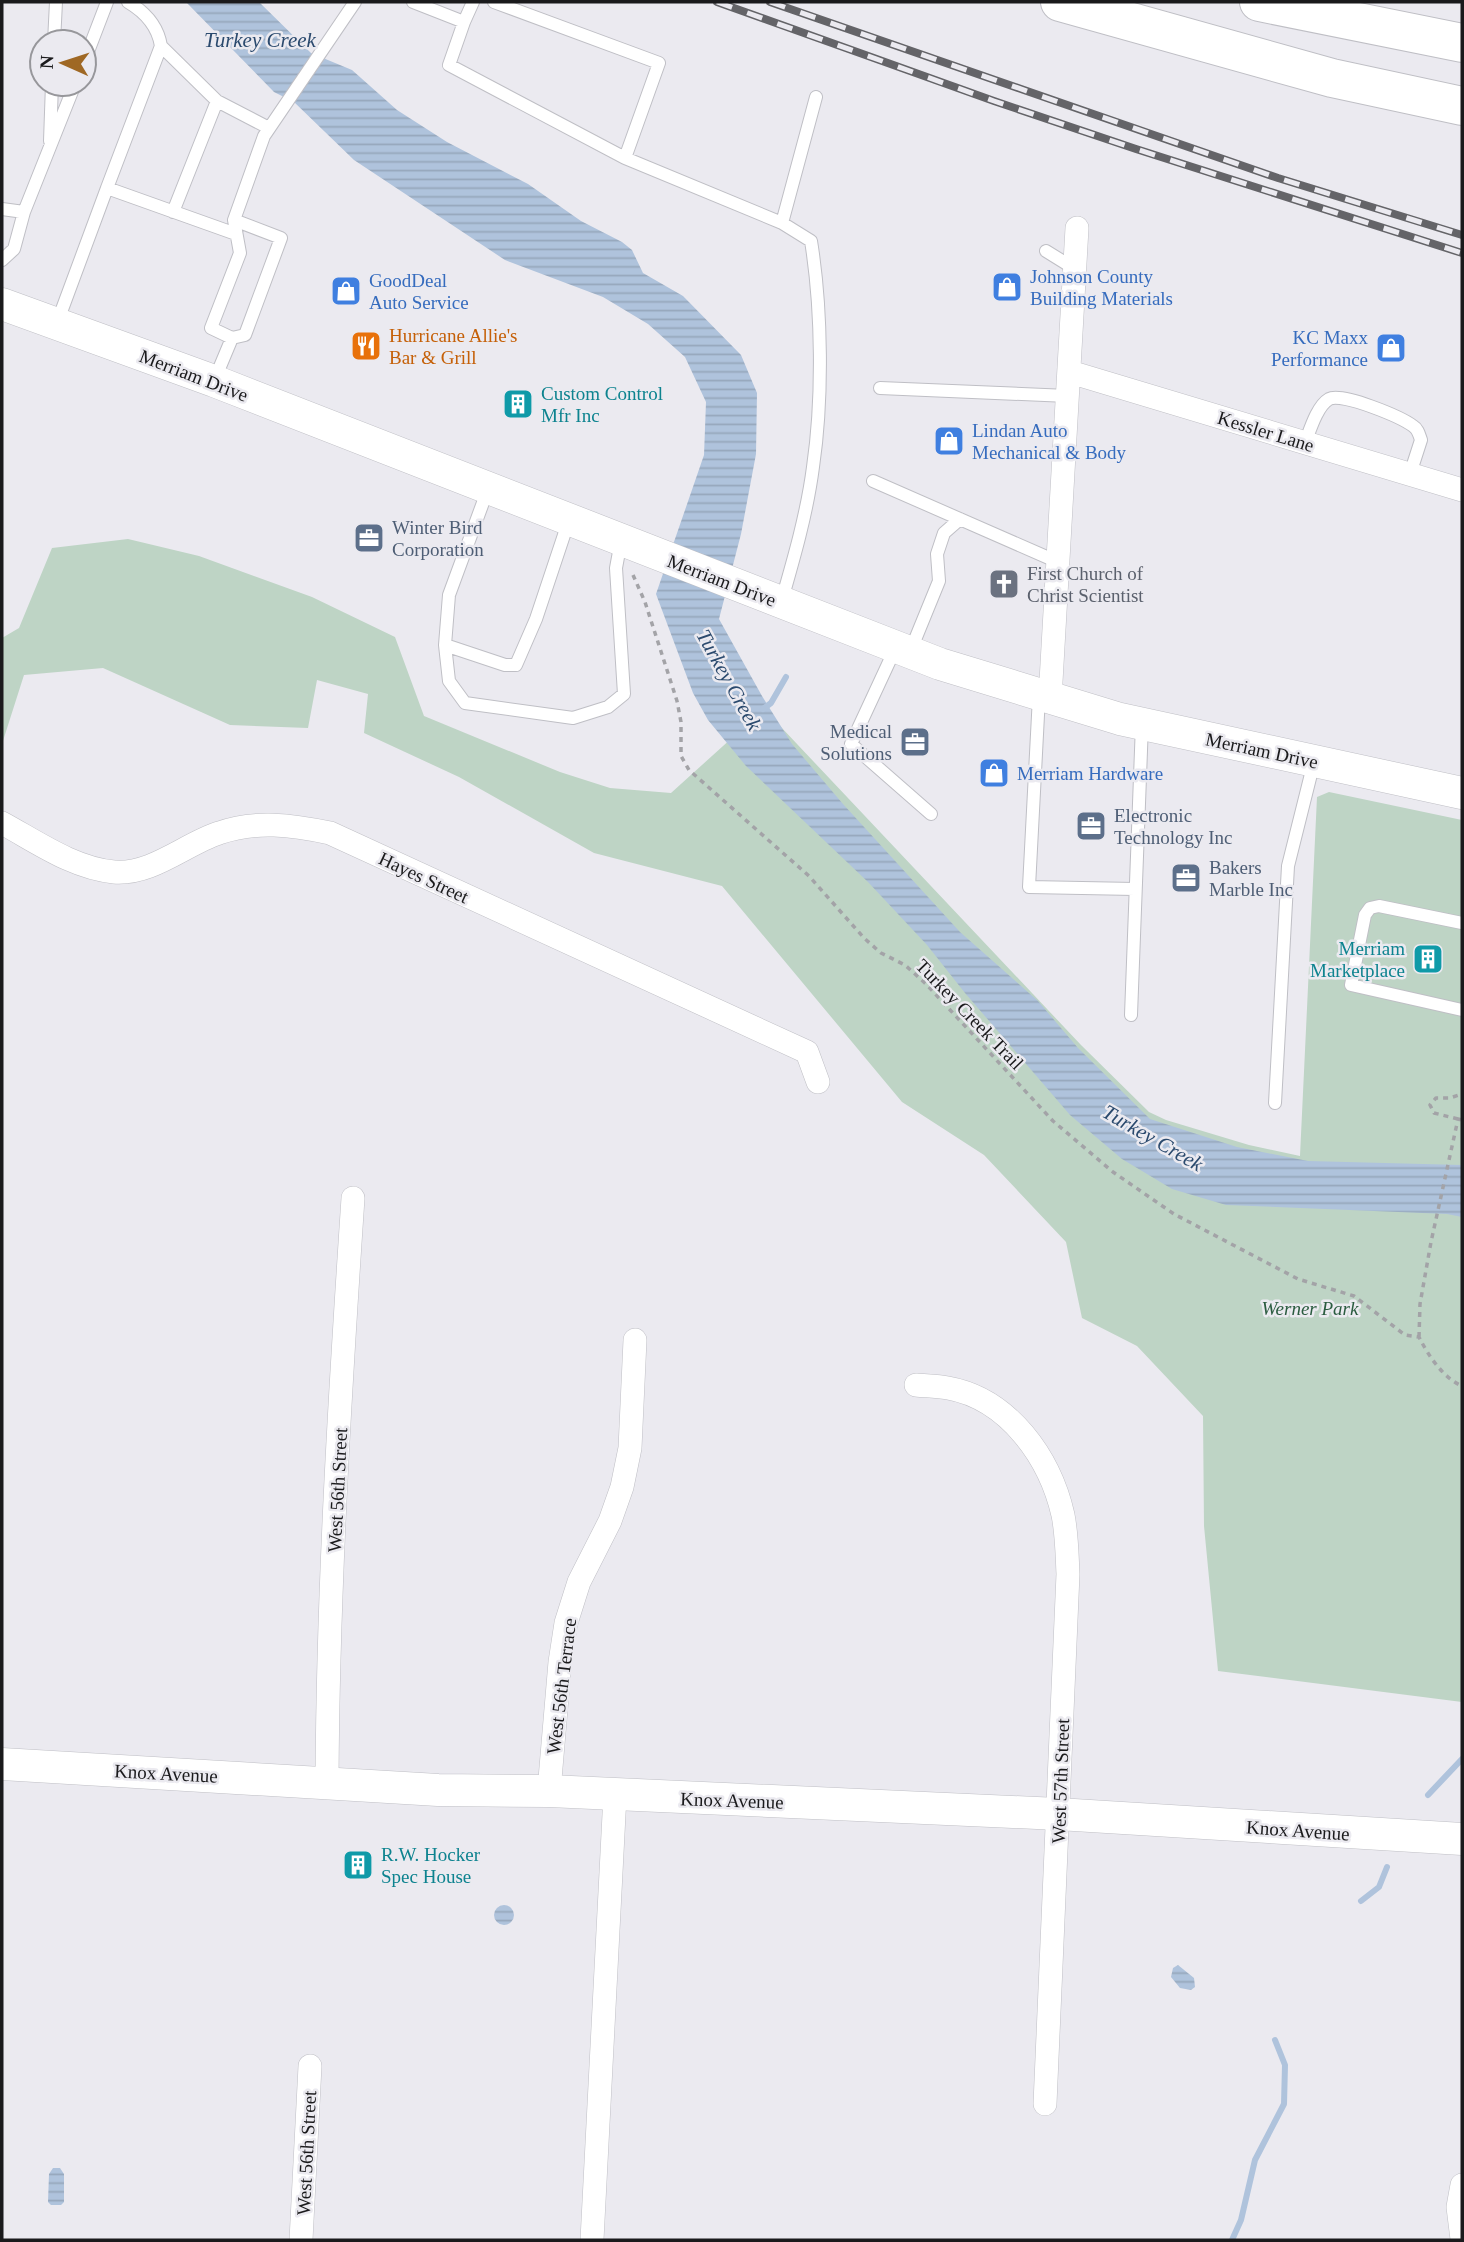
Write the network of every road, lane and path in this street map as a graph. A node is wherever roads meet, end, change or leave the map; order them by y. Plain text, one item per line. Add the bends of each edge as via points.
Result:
1 (56, 2) edge
2 (107, 2) edge
3 (128, 2) edge
4 (355, 2) edge
5 (413, 2) edge
6 (473, 2) edge
7 (494, 2) edge
8 (1060, 2) edge
9 (1259, 2) edge
10 (1462, 18) edge
11 (464, 22) junction
12 (55, 28) edge
13 (97, 28) edge
14 (1384, 28) junction
15 (1462, 43) edge
16 (162, 46) junction
17 (816, 97) dead end
18 (51, 98) edge
19 (70, 98) edge
20 (217, 100) junction
21 (1462, 106) edge
22 (269, 128) junction
23 (49, 152) junction
24 (625, 158) junction
25 (107, 188) junction
26 (2, 209) edge
27 (24, 212) junction
28 (173, 212) junction
29 (234, 220) junction
30 (782, 223) junction
31 (1077, 228) dead end
32 (236, 234) junction
33 (1046, 251) dead end
34 (2, 260) edge
35 (1075, 269) junction
36 (2, 304) edge
37 (57, 324) junction
38 (232, 338) junction
39 (1070, 372) junction
40 (214, 381) junction
41 (880, 388) dead end
42 (1068, 396) junction
43 (1305, 443) junction
44 (1410, 474) junction
45 (873, 481) dead end
46 (488, 489) junction
47 (1462, 490) edge
48 (960, 519) junction
49 (569, 520) junction
50 (641, 549) junction
51 (1058, 562) junction
52 (781, 603) junction
53 (445, 645) junction
54 (903, 650) junction
55 (1045, 698) junction
56 (1142, 724) junction
57 (1314, 761) junction
58 (1462, 793) edge
59 (931, 814) dead end
60 (2, 823) edge
61 (1135, 888) junction
62 (1462, 923) edge
63 (1462, 1010) edge
64 (1131, 1015) dead end
65 (818, 1082) dead end
66 (1462, 1094) edge
67 (1275, 1103) dead end
68 (1460, 1119) edge
69 (353, 1198) dead end
70 (1419, 1337) junction
71 (635, 1340) dead end
72 (916, 1385) dead end
73 (1462, 1385) edge
74 (2, 1764) edge
75 (327, 1782) junction
76 (549, 1791) junction
77 (615, 1795) junction
78 (1058, 1814) junction
79 (1462, 1839) edge
80 (310, 2066) dead end
81 (1045, 2104) dead end
82 (1462, 2185) edge
83 (1462, 2239) edge
84 (301, 2240) edge
85 (592, 2240) edge

1 - 12 lane
2 - 13 lane
3 - 16 lane via 159,32
4 - 22 lane
5 - 11 lane
6 - 11 lane
7 - 24 lane via 659,63
8 - 21 highway via 1332,78
9 - 14 highway
10 - 14 highway
11 - 24 lane via 449,65
14 - 15 highway
16 - 20 lane
16 - 25 lane
17 - 30 lane
18 - 23 lane
19 - 23 lane
20 - 22 lane
20 - 28 lane
22 - 29 lane
23 - 27 lane
24 - 30 lane
25 - 28 lane
25 - 37 lane
26 - 27 lane
27 - 34 lane via 14,248
28 - 32 lane
29 - 32 lane
29 - 38 lane via 281,238 245,335
30 - 52 lane via 811,241 817,277 818,394 814,466
31 - 35 street
32 - 38 lane via 240,253 211,328
33 - 35 lane
35 - 39 street
36 - 37 main road, Merriam Drive
37 - 40 main road, Merriam Drive
38 - 40 lane
39 - 42 street
39 - 43 street, Kessler Lane
40 - 46 main road, Merriam Drive
41 - 42 lane
42 - 51 street
43 - 44 street, Kessler Lane
43 - 44 lane via 1327,400 1344,399 1396,416 1416,428 1421,440
44 - 47 street, Kessler Lane
45 - 48 lane
46 - 49 main road, Merriam Drive
46 - 53 lane via 449,595
48 - 51 lane
48 - 54 lane via 944,533 937,554 939,581
49 - 50 main road, Merriam Drive
49 - 53 lane via 516,665
50 - 52 main road, Merriam Drive
50 - 53 lane via 616,568 624,694 608,707 573,718 465,703 449,681
50 - 70 path, Turkey Creek Trail via 632,573 677,701 681,756 689,770 809,876 864,938 926,984 1053,1121 1112,1172 1174,1214 1298,1279 1354,1296 1405,1335
51 - 55 street
52 - 54 main road, Merriam Drive
54 - 55 main road, Merriam Drive
54 - 59 lane via 851,744
55 - 56 main road, Merriam Drive
55 - 61 lane via 1029,887
56 - 57 main road, Merriam Drive
56 - 61 lane
57 - 58 main road, Merriam Drive
57 - 67 lane via 1288,866
60 - 65 street, Hayes Street via 91,869 118,872 149,866 219,832 246,825 273,824 330,833 807,1052
61 - 64 lane
62 - 63 lane via 1370,908 1351,985
66 - 68 path via 1436,1098 1430,1105 1434,1113
68 - 70 path via 1431,1242
69 - 75 street, West 56th Street via 329,1654
70 - 73 path via 1439,1367
71 - 76 street, West 56th Terrace via 629,1448 622,1487 579,1582 566,1623
72 - 78 street, West 57th Street via 973,1395 1010,1419 1032,1443 1057,1495 1068,1574
74 - 75 main road, Knox Avenue
75 - 76 main road, Knox Avenue
76 - 77 main road, Knox Avenue
77 - 78 main road, Knox Avenue
77 - 85 street
78 - 79 main road, Knox Avenue
78 - 81 street, West 57th Street
80 - 84 street, West 56th Street
82 - 83 street via 1458,2207

